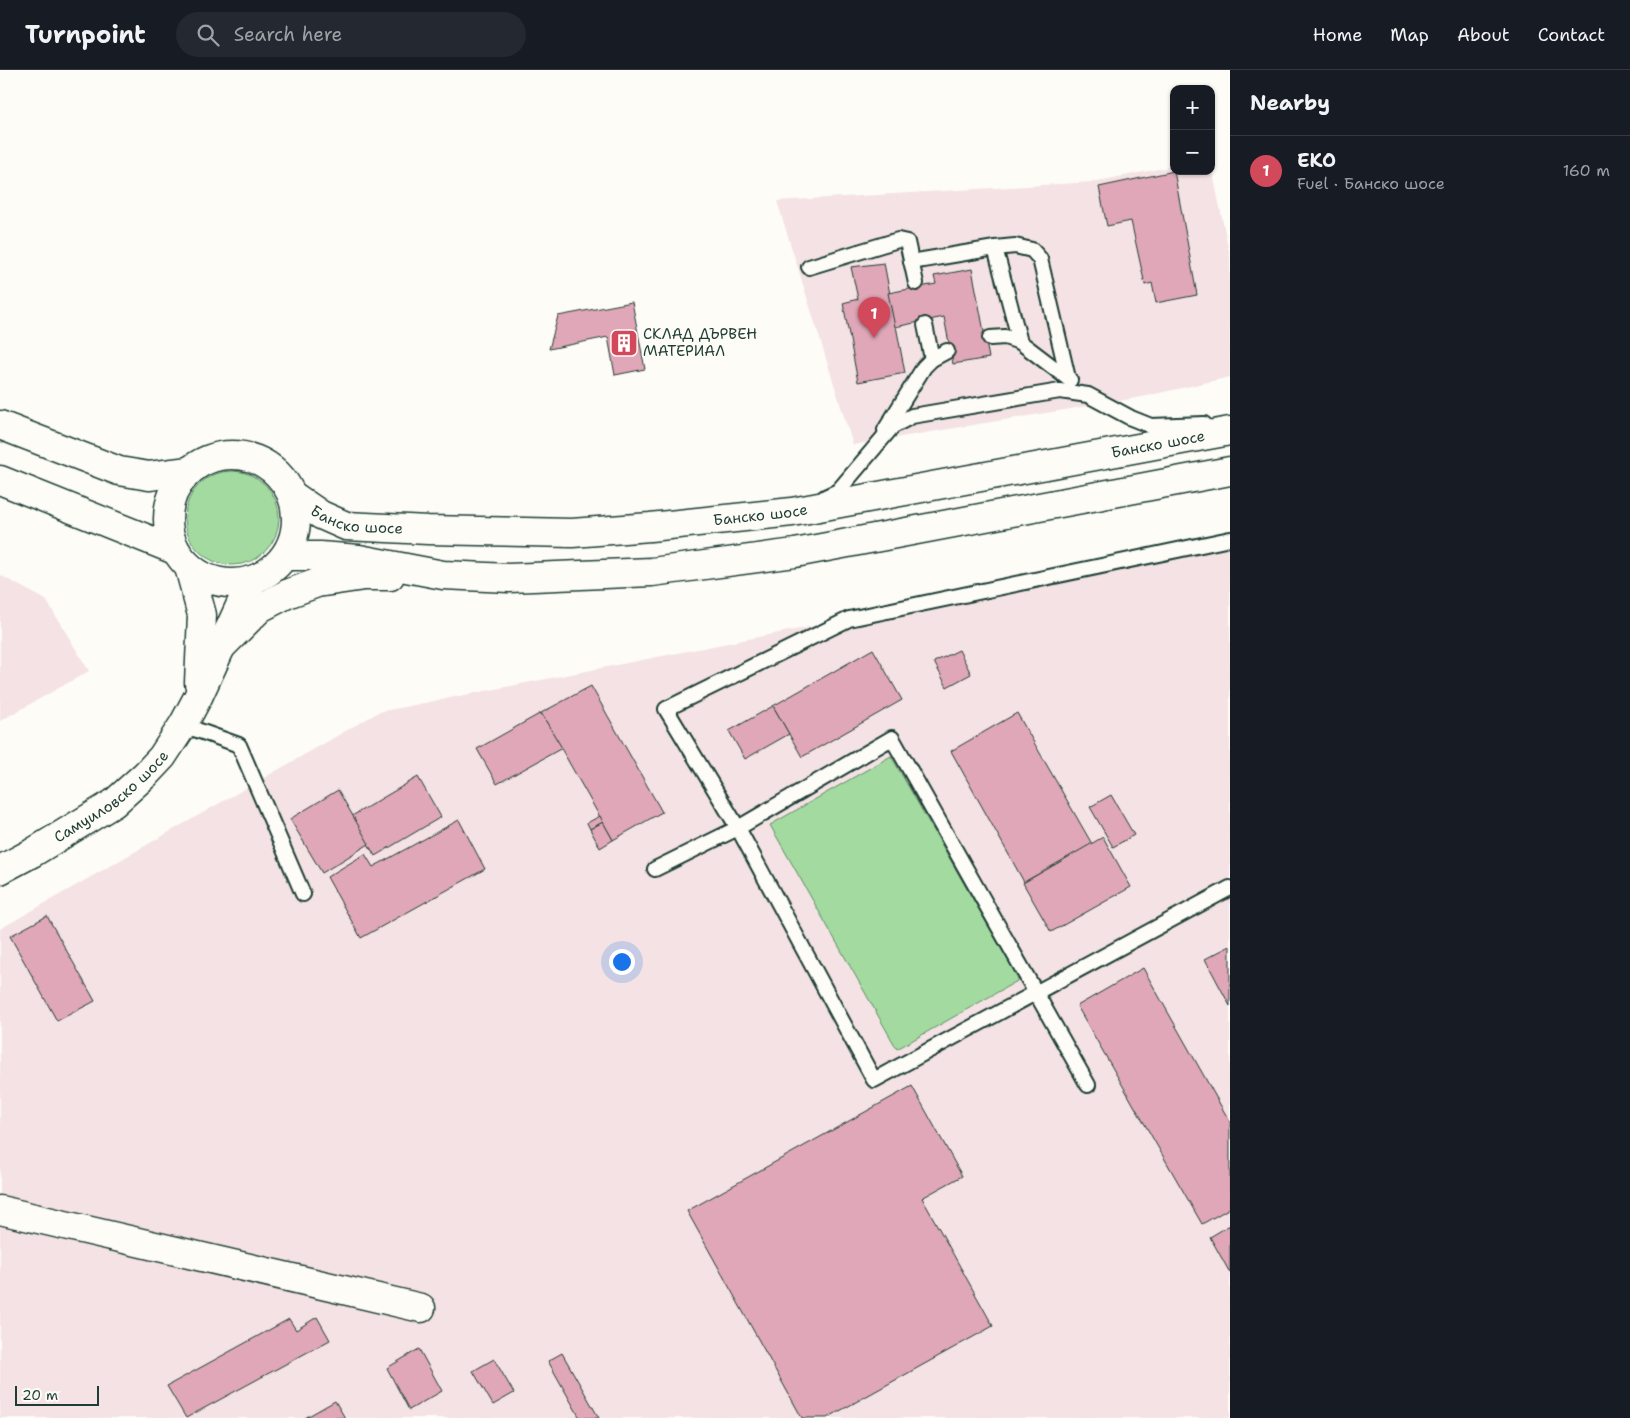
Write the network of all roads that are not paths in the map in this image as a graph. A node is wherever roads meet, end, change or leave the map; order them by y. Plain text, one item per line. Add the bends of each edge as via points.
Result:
1 (994, 248) junction
2 (912, 262) junction
3 (809, 267) dead end
4 (916, 282) dead end
5 (925, 325) dead end
6 (990, 338) dead end
7 (1020, 342) junction
8 (946, 351) dead end
9 (932, 359) junction
10 (1068, 378) junction
11 (1088, 395) junction
12 (1230, 424) edge
13 (0, 425) edge
14 (1230, 431) edge
15 (872, 450) junction
16 (188, 471) junction
17 (1230, 471) edge
18 (0, 480) edge
19 (292, 495) junction
20 (792, 512) junction
21 (1230, 539) edge
22 (286, 556) junction
23 (182, 559) junction
24 (443, 575) junction
25 (251, 582) junction
26 (221, 647) junction
27 (198, 697) junction
28 (183, 725) junction
29 (738, 828) junction
30 (656, 869) dead end
31 (0, 870) edge
32 (1230, 888) edge
33 (303, 894) dead end
34 (1035, 993) junction
35 (1088, 1085) dead end
36 (0, 1210) edge
37 (421, 1308) dead end

1 - 2 lane
1 - 7 lane
1 - 10 lane via 1015,246 1032,250 1040,259
2 - 3 lane via 907,242 898,240
2 - 4 lane
5 - 9 lane
6 - 7 lane via 1005,337
7 - 10 lane
8 - 9 lane
9 - 15 lane
10 - 11 lane
11 - 12 lane via 1151,426
11 - 15 lane via 1060,392 912,416 893,426
13 - 16 main road via 119,471 149,476
14 - 20 main road, Банско шосе
15 - 20 lane via 838,491
16 - 19 main road via 206,460 226,454 246,456 266,463 281,477
16 - 23 main road via 168,506 168,529
17 - 24 main road via 795,553 652,572 509,578
18 - 23 main road
19 - 20 main road, Банско шосе via 321,516 346,526 428,530 572,533
19 - 22 main road via 297,515 295,535
21 - 29 lane via 850,619 666,709
22 - 24 main road via 359,559
22 - 25 main road via 271,572
23 - 25 main road via 207,579 229,584
23 - 27 main road, Самуиловско шосе via 202,616
24 - 26 main road via 364,576 317,583 260,608
25 - 26 main road, Самуиловско шосе
26 - 27 main road, Самуиловско шосе
27 - 28 main road, Самуиловско шосе
28 - 31 main road, Самуиловско шосе via 162,757 114,803
28 - 33 lane via 239,745
29 - 30 lane
29 - 34 lane via 874,1080
29 - 34 lane via 892,738
32 - 34 lane
34 - 35 lane
36 - 37 main road

